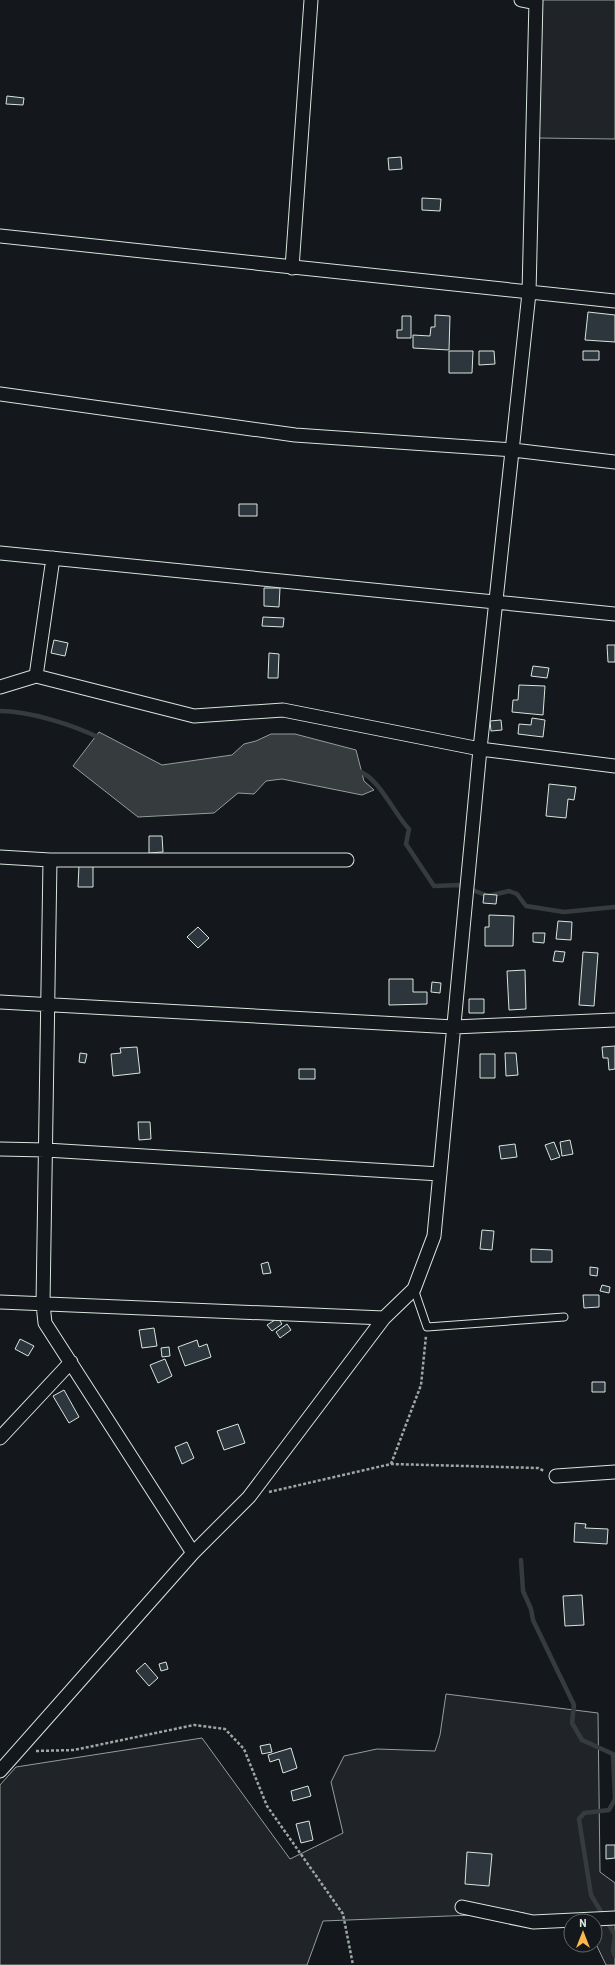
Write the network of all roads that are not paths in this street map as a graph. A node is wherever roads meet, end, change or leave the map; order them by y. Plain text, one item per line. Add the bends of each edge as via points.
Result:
1 (311, 0) edge
2 (521, 0) edge
3 (536, 2) edge
4 (0, 236) edge
5 (292, 268) junction
6 (529, 293) junction
7 (615, 301) edge
8 (0, 394) edge
9 (513, 450) junction
10 (615, 462) edge
11 (0, 553) edge
12 (53, 558) junction
13 (496, 602) junction
14 (615, 614) edge
15 (36, 676) junction
16 (0, 687) edge
17 (480, 749) junction
18 (615, 766) edge
19 (0, 857) edge
20 (50, 860) junction
21 (347, 860) dead end
22 (0, 1002) edge
23 (48, 1005) junction
24 (615, 1020) edge
25 (454, 1027) junction
26 (0, 1149) edge
27 (46, 1150) junction
28 (440, 1174) junction
29 (414, 1289) junction
30 (0, 1302) edge
31 (43, 1304) junction
32 (564, 1316) dead end
33 (384, 1318) junction
34 (71, 1362) junction
35 (0, 1438) edge
36 (615, 1472) edge
37 (556, 1476) road end
38 (193, 1553) junction
39 (0, 1771) edge
40 (462, 1907) dead end
41 (607, 1918) edge

1 - 5 street
2 - 3 street
3 - 6 street
4 - 5 street
5 - 6 street
6 - 7 street
6 - 9 street
8 - 9 street via 296,435
9 - 10 street
9 - 13 street
11 - 12 street
12 - 13 street
12 - 15 street
13 - 14 street
13 - 17 street
15 - 16 street
15 - 17 street via 194,716 283,710
17 - 18 street
17 - 25 street
19 - 20 street
20 - 21 street
20 - 23 street
22 - 23 street
23 - 25 street
23 - 27 street
24 - 25 street
25 - 28 street
26 - 27 street
27 - 28 street
27 - 31 street
28 - 29 street via 434,1236
29 - 32 lane via 427,1328
29 - 33 street
30 - 31 street
31 - 33 street
31 - 34 street via 45,1323
33 - 38 street via 250,1497
34 - 35 street
34 - 38 street
36 - 37 street
38 - 39 street
40 - 41 street via 533,1922

